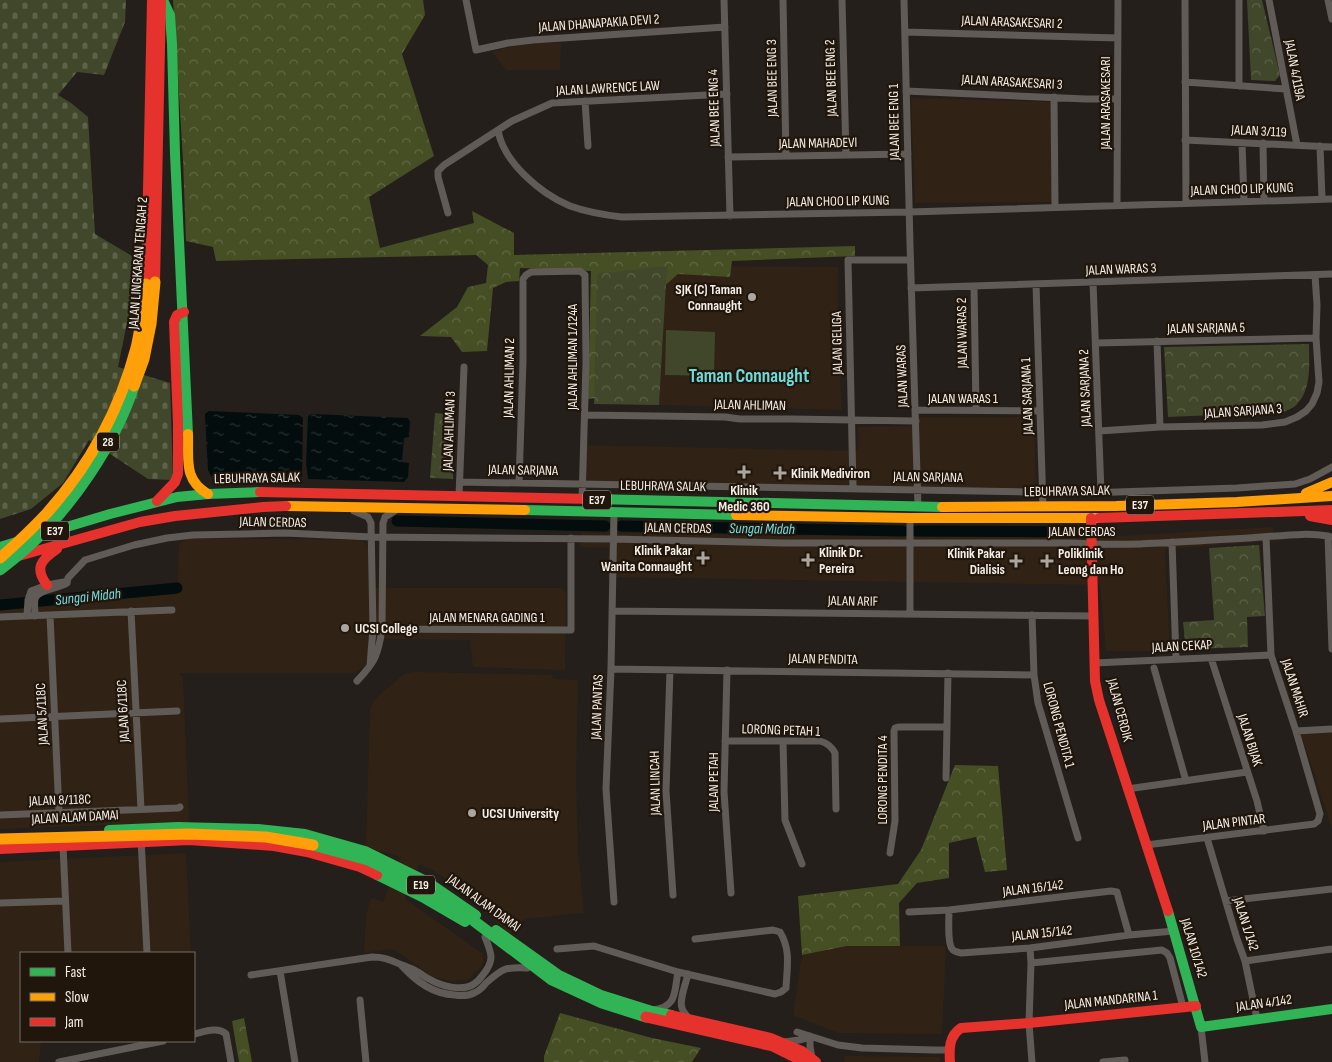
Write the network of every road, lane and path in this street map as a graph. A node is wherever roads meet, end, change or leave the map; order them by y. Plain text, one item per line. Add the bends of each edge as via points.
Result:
1 (152, 0) edge
2 (162, 0) edge
3 (466, 0) edge
4 (724, 0) edge
5 (783, 0) edge
6 (842, 0) edge
7 (904, 0) edge
8 (1118, 0) edge
9 (1185, 0) edge
10 (1239, 0) edge
11 (1269, 0) edge
12 (1328, 0) edge
13 (1332, 19) edge
14 (725, 27) junction
15 (904, 32) junction
16 (1118, 38) junction
17 (1185, 82) junction
18 (1239, 86) junction
19 (1286, 89) junction
20 (906, 91) junction
21 (727, 94) junction
22 (1054, 97) junction
23 (1117, 99) junction
24 (585, 101) junction
25 (498, 130) junction
26 (1185, 140) junction
27 (1242, 142) junction
28 (1263, 144) junction
29 (1297, 145) junction
30 (588, 146) dead end
31 (1320, 146) junction
32 (1332, 147) edge
33 (908, 154) junction
34 (846, 155) junction
35 (786, 156) junction
36 (728, 157) junction
37 (1322, 199) junction
38 (1332, 199) edge
39 (1244, 201) junction
40 (1264, 201) junction
41 (1186, 203) junction
42 (1117, 205) junction
43 (1055, 207) junction
44 (909, 212) junction
45 (448, 213) dead end
46 (730, 216) junction
47 (910, 244) joint
48 (910, 260) junction
49 (1332, 274) edge
50 (526, 275) joint
51 (1315, 275) junction
52 (1094, 282) junction
53 (150, 283) junction
54 (1036, 284) junction
55 (974, 286) junction
56 (911, 288) junction
57 (184, 312) junction
58 (1316, 338) junction
59 (1156, 341) junction
60 (1096, 343) junction
61 (464, 367) dead end
62 (915, 410) junction
63 (976, 410) junction
64 (1040, 411) junction
65 (585, 415) junction
66 (851, 420) junction
67 (916, 421) junction
68 (1160, 427) junction
69 (1099, 431) junction
70 (1332, 467) edge
71 (460, 482) junction
72 (1332, 482) edge
73 (519, 483) junction
74 (583, 484) junction
75 (853, 488) junction
76 (918, 490) junction
77 (1043, 492) junction
78 (1101, 492) junction
79 (208, 494) junction
80 (459, 496) junction
81 (1332, 496) edge
82 (1289, 498) junction
83 (582, 500) junction
84 (157, 502) junction
85 (344, 507) junction
86 (918, 507) junction
87 (1043, 507) junction
88 (398, 508) junction
89 (1332, 510) edge
90 (1277, 512) junction
91 (614, 513) junction
92 (910, 518) junction
93 (1091, 518) junction
94 (1332, 520) edge
95 (372, 537) junction
96 (382, 537) junction
97 (1266, 537) junction
98 (1330, 537) edge
99 (571, 538) junction
100 (613, 538) junction
101 (1172, 542) junction
102 (68, 543) junction
103 (910, 543) junction
104 (1091, 544) junction
105 (0, 547) edge
106 (0, 560) edge
107 (0, 570) edge
108 (67, 582) junction
109 (47, 584) junction
110 (31, 600) junction
111 (172, 610) dead end
112 (612, 610) junction
113 (131, 611) junction
114 (31, 613) junction
115 (910, 614) junction
116 (50, 615) junction
117 (1032, 615) junction
118 (1093, 616) junction
119 (0, 617) edge
120 (373, 629) junction
121 (382, 629) junction
122 (1332, 649) edge
123 (1271, 655) junction
124 (1211, 658) junction
125 (1176, 659) junction
126 (1094, 663) junction
127 (370, 668) junction
128 (1154, 668) dead end
129 (611, 669) junction
130 (670, 670) junction
131 (727, 670) junction
132 (948, 673) junction
133 (1034, 675) junction
134 (357, 681) dead end
135 (177, 711) dead end
136 (136, 713) junction
137 (54, 717) junction
138 (0, 719) edge
139 (946, 727) junction
140 (1332, 729) edge
141 (1296, 731) junction
142 (726, 741) junction
143 (783, 741) junction
144 (1247, 772) junction
145 (946, 778) dead end
146 (1186, 781) junction
147 (1127, 789) junction
148 (180, 807) dead end
149 (836, 808) dead end
150 (141, 809) junction
151 (59, 812) junction
152 (1320, 814) joint
153 (0, 815) edge
154 (140, 829) junction
155 (1264, 830) junction
156 (1, 838) edge
157 (1078, 838) dead end
158 (1206, 838) junction
159 (141, 842) junction
160 (1146, 845) junction
161 (63, 846) junction
162 (0, 849) edge
163 (890, 853) dead end
164 (802, 864) dead end
165 (1332, 889) edge
166 (731, 893) dead end
167 (673, 895) dead end
168 (65, 901) junction
169 (1226, 901) junction
170 (614, 902) dead end
171 (0, 904) edge
172 (949, 910) junction
173 (909, 912) dead end
174 (1174, 932) junction
175 (1129, 935) junction
176 (485, 937) junction
177 (695, 939) dead end
178 (1030, 948) junction
179 (557, 949) dead end
180 (1332, 949) edge
181 (68, 952) edge
182 (147, 952) edge
183 (1245, 962) junction
184 (1031, 963) junction
185 (400, 964) junction
186 (527, 968) junction
187 (280, 971) junction
188 (678, 972) junction
189 (688, 974) junction
190 (251, 975) dead end
191 (441, 984) junction
192 (453, 987) junction
193 (438, 992) junction
194 (452, 995) junction
195 (360, 1000) dead end
196 (1196, 1006) junction
197 (1183, 1007) junction
198 (1332, 1009) edge
199 (652, 1011) junction
200 (689, 1018) junction
201 (1257, 1019) junction
202 (1029, 1023) junction
203 (1201, 1027) junction
204 (796, 1032) dead end
205 (195, 1034) edge
206 (810, 1036) junction
207 (149, 1042) edge
208 (782, 1042) junction
209 (949, 1050) junction
210 (1125, 1060) dead end
211 (811, 1061) edge
212 (59, 1062) edge
213 (232, 1062) edge
214 (295, 1062) edge
215 (366, 1062) edge
216 (795, 1062) edge
217 (799, 1062) edge
218 (950, 1062) edge
219 (1032, 1062) edge
220 (1103, 1062) edge
221 (1205, 1062) edge

1 - 53 main road, JALAN LINGKARAN TENGAH 2 / 28
2 - 53 main road, JALAN LINGKARAN TENGAH 2 / 28 via 157,242
2 - 57 main road via 170,15
3 - 14 street, JALAN DHANAPAKIA DEVI 2 via 476,50 532,40
4 - 14 street, JALAN BEE ENG 4
5 - 35 street, JALAN BEE ENG 3
6 - 34 street, JALAN BEE ENG 2
7 - 15 street, JALAN BEE ENG 1
8 - 16 street, JALAN ARASAKESARI
9 - 17 street
10 - 18 street
11 - 19 street, JALAN 4/119A
12 - 13 street
14 - 21 street, JALAN BEE ENG 4
15 - 16 street, JALAN ARASAKESARI 2
15 - 20 street, JALAN BEE ENG 1
16 - 23 street, JALAN ARASAKESARI
17 - 18 street
17 - 26 street
18 - 19 street
19 - 29 street, JALAN 4/119A
20 - 22 street, JALAN ARASAKESARI 3
20 - 33 street, JALAN BEE ENG 1
21 - 24 street, JALAN LAWRENCE LAW
21 - 36 street, JALAN BEE ENG 4
22 - 23 street, JALAN ARASAKESARI 3
22 - 43 street
23 - 42 street, JALAN ARASAKESARI
24 - 25 street, JALAN LAWRENCE LAW via 552,103
24 - 30 street
25 - 45 street via 438,171
25 - 46 street, JALAN CHOO LIP KUNG via 503,146 521,172 544,192 569,205 596,214 622,217
26 - 27 street, JALAN 3/119
26 - 41 street
27 - 28 street, JALAN 3/119
27 - 39 street
28 - 29 street, JALAN 3/119
28 - 40 street
29 - 31 street, JALAN 3/119
31 - 32 street, JALAN 3/119
31 - 37 street
33 - 34 street, JALAN MAHADEVI
33 - 44 street, JALAN BEE ENG 1
34 - 35 street, JALAN MAHADEVI
35 - 36 street, JALAN MAHADEVI
36 - 46 street, JALAN BEE ENG 4
37 - 38 street, JALAN CHOO LIP KUNG
37 - 40 street, JALAN CHOO LIP KUNG
39 - 40 street, JALAN CHOO LIP KUNG
39 - 41 street, JALAN CHOO LIP KUNG
41 - 42 street, JALAN CHOO LIP KUNG
42 - 43 street, JALAN CHOO LIP KUNG
43 - 44 street, JALAN CHOO LIP KUNG
44 - 46 street, JALAN CHOO LIP KUNG
44 - 47 street, JALAN BEE ENG 1
47 - 48 street, JALAN WARAS
48 - 56 street, JALAN WARAS
48 - 66 street, JALAN GELIGA via 848,260
49 - 51 street, JALAN WARAS 3
50 - 65 street, JALAN AHLIMAN 1/124A via 532,272 580,271 585,275
50 - 73 street, JALAN AHLIMAN 2 via 523,279
51 - 52 street, JALAN WARAS 3
51 - 58 street, JALAN SARJANA 3
52 - 54 street, JALAN WARAS 3
52 - 60 street, JALAN SARJANA 2
53 - 106 main road, JALAN LINGKARAN TENGAH 2 / 28, bridge via 136,348 108,425 80,473 58,501
53 - 107 main road, JALAN LINGKARAN TENGAH 2 / 28, bridge via 151,324 144,356 116,428 73,498 32,543
54 - 55 street, JALAN WARAS 3
54 - 64 street, JALAN SARJANA 1
55 - 56 street, JALAN WARAS 3
55 - 63 street, JALAN WARAS 2
56 - 62 street, JALAN WARAS
57 - 79 main road via 189,470 195,486
57 - 84 main road via 175,317 174,322 178,474 176,482
58 - 59 street, JALAN SARJANA 5
58 - 68 street, JALAN SARJANA 3 via 1320,372 1318,387 1312,404 1297,417 1262,425
59 - 60 street, JALAN SARJANA 5
59 - 68 street
60 - 69 street, JALAN SARJANA 2
61 - 71 street, JALAN AHLIMAN 3
62 - 63 street, JALAN WARAS 1
62 - 67 street, JALAN WARAS
63 - 64 street, JALAN WARAS 1
64 - 77 street, JALAN SARJANA 1
65 - 66 street, JALAN AHLIMAN
65 - 74 street, JALAN AHLIMAN 1/124A
66 - 67 street, JALAN AHLIMAN
66 - 75 street, JALAN GELIGA
67 - 76 street, JALAN WARAS
68 - 69 street, JALAN SARJANA 3
69 - 78 street, JALAN SARJANA 2
70 - 78 street, JALAN SARJANA via 1295,484
71 - 73 street, JALAN SARJANA
71 - 80 street, JALAN AHLIMAN 3
72 - 82 main road
73 - 74 street, JALAN SARJANA
74 - 75 street, JALAN SARJANA
74 - 83 street, JALAN AHLIMAN 1/124A
75 - 76 street, JALAN SARJANA
76 - 77 street, JALAN SARJANA
76 - 86 street, JALAN WARAS
77 - 78 street, JALAN SARJANA
77 - 87 street, JALAN SARJANA 1
79 - 80 main road, LEBUHRAYA SALAK / E37 via 275,492
79 - 84 main road, LEBUHRAYA SALAK / E37
80 - 83 main road, LEBUHRAYA SALAK / E37
81 - 82 main road, LEBUHRAYA SALAK / E37
82 - 87 main road, LEBUHRAYA SALAK / E37
83 - 86 main road, LEBUHRAYA SALAK / E37
84 - 105 main road, LEBUHRAYA SALAK / E37
85 - 88 main road, LEBUHRAYA SALAK / E37
85 - 95 street via 368,517
85 - 102 main road, LEBUHRAYA SALAK / E37 via 263,507 175,516 140,522
86 - 87 main road, LEBUHRAYA SALAK / E37
88 - 91 main road, LEBUHRAYA SALAK / E37
88 - 96 street via 385,517
89 - 90 main road, LEBUHRAYA SALAK / E37
90 - 93 main road, LEBUHRAYA SALAK / E37
90 - 94 main road
91 - 92 main road, LEBUHRAYA SALAK / E37
91 - 100 street, JALAN PANTAS
92 - 93 main road, LEBUHRAYA SALAK / E37
92 - 103 street
93 - 104 main road, JALAN CERDIK
95 - 96 street, JALAN CERDAS
95 - 108 street, JALAN CERDAS via 276,533 167,538 134,544 85,560
95 - 120 street
96 - 99 street, JALAN CERDAS
96 - 121 street
97 - 98 street, JALAN CERDAS
97 - 101 street, JALAN CERDAS
97 - 123 street, JALAN MAHIR
98 - 122 street
99 - 100 street, JALAN CERDAS
99 - 121 street, JALAN MENARA GADING 1 via 571,630
100 - 103 street, JALAN CERDAS
100 - 112 street, JALAN PANTAS
101 - 104 street, JALAN CERDAS
101 - 125 street
102 - 106 main road, LEBUHRAYA SALAK / E37
102 - 109 main road via 44,558 41,576
103 - 104 street, JALAN CERDAS
103 - 115 street
104 - 118 main road, JALAN CERDIK
108 - 109 street
108 - 110 street, JALAN CERDAS
109 - 110 street via 32,591
110 - 114 street
111 - 113 street
112 - 115 street, JALAN ARIF
112 - 129 street, JALAN PANTAS
113 - 116 street
113 - 136 street, JALAN 6/118C
114 - 116 street
114 - 119 street
115 - 117 street, JALAN ARIF
116 - 137 street, JALAN 5/118C
117 - 118 street, JALAN ARIF
117 - 133 street, LORONG PENDITA 1
118 - 126 main road, JALAN CERDIK
120 - 121 street, JALAN MENARA GADING 1
120 - 127 street
121 - 127 street via 380,646
123 - 124 street, JALAN CEKAP
123 - 141 street, JALAN MAHIR
124 - 125 street, JALAN CEKAP
124 - 144 street, JALAN BIJAK
125 - 126 street, JALAN CEKAP
126 - 147 main road, JALAN CERDIK via 1099,700
127 - 134 street
128 - 146 street
129 - 130 street, JALAN PENDITA
129 - 170 street, JALAN PANTAS via 606,789
130 - 131 street, JALAN PENDITA
130 - 167 street, JALAN LINCAH via 666,791
131 - 132 street, JALAN PENDITA
131 - 142 street, JALAN PETAH
132 - 133 street, JALAN PENDITA
132 - 139 street
133 - 157 street, LORONG PENDITA 1 via 1038,703
135 - 136 street
136 - 137 street
136 - 150 street, JALAN 6/118C
137 - 138 street
137 - 151 street, JALAN 5/118C
139 - 145 street
139 - 163 street, LORONG PENDITA 4 via 895,728 895,821
140 - 141 street
141 - 152 street, JALAN MAHIR
142 - 143 street, LORONG PETAH 1
142 - 166 street, JALAN PETAH via 724,794
143 - 149 street, LORONG PETAH 1 via 820,741 833,749
143 - 164 street via 784,820
144 - 146 street
144 - 155 street, JALAN BIJAK
146 - 147 street
147 - 160 main road, JALAN CERDIK
148 - 150 street, JALAN 8/118C
150 - 151 street, JALAN 8/118C
151 - 153 street, JALAN 8/118C
152 - 155 street, JALAN PINTAR via 1314,824
154 - 156 main road, JALAN ALAM DAMAI
154 - 159 street
154 - 199 main road, JALAN ALAM DAMAI via 267,830 305,834 365,851 450,896 559,975 601,994
155 - 158 street, JALAN PINTAR
156 - 211 main road, E19, bridge via 189,834 266,837 368,860 422,886 552,980 602,1003 650,1018 773,1046
156 - 217 main road, E19, bridge via 188,836 266,839 322,849 368,863 422,888 552,982 601,1005 650,1020 772,1048
158 - 160 street, JALAN PINTAR
158 - 169 street, JALAN 1/142
159 - 161 main road, JALAN ALAM DAMAI
159 - 176 main road, JALAN ALAM DAMAI via 188,840 258,844 307,852 360,866 461,919
159 - 182 street
160 - 174 main road, JALAN 10/142
161 - 162 main road, JALAN ALAM DAMAI
161 - 168 street
165 - 169 street
168 - 171 street
168 - 181 street
169 - 183 street, JALAN 1/142
172 - 173 street, JALAN 16/142
172 - 175 street, JALAN 16/142 via 1111,891 1118,896
172 - 178 street, JALAN 15/142 via 950,943 955,952
174 - 175 street, JALAN 15/142
174 - 196 main road, JALAN 10/142
175 - 178 street, JALAN 15/142
176 - 186 main road, JALAN ALAM DAMAI
176 - 192 street via 492,954 489,968 476,984
177 - 189 street via 773,930 780,932 788,953 786,988 775,994
178 - 184 street
179 - 188 street via 594,946
180 - 183 street
183 - 201 street, JALAN 1/142
184 - 197 street via 1162,950 1170,958
184 - 202 street
185 - 187 street via 372,957
185 - 191 street
185 - 193 street via 414,978
186 - 194 street via 506,968 474,993
186 - 216 main road, JALAN ALAM DAMAI via 599,1008 627,1017 722,1036 758,1046
187 - 190 street
187 - 214 street
188 - 189 street
188 - 199 street via 672,1002
189 - 200 street via 681,1003
191 - 192 street
191 - 193 street
192 - 194 street
193 - 194 street
195 - 215 street
196 - 197 main road, JALAN MANDARINA 1
196 - 203 main road, JALAN 10/142
197 - 202 main road, JALAN MANDARINA 1
198 - 201 main road, JALAN 4/142
199 - 200 main road, JALAN ALAM DAMAI
200 - 208 main road, JALAN ALAM DAMAI
201 - 203 main road, JALAN 4/142
202 - 209 main road, JALAN MANDARINA 1 via 961,1028 952,1036
202 - 219 street
203 - 221 street, JALAN 10/142
204 - 206 street
205 - 213 street via 223,1031
206 - 208 street
206 - 209 street via 856,1047
206 - 211 street
207 - 212 street
208 - 211 main road, JALAN ALAM DAMAI via 802,1051
209 - 218 main road
210 - 220 street

